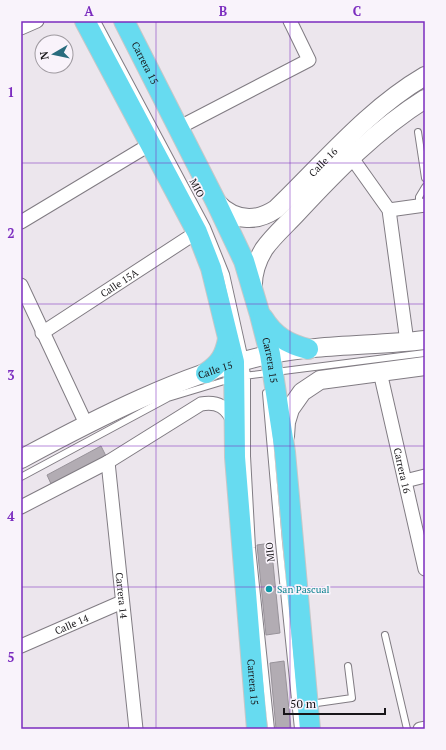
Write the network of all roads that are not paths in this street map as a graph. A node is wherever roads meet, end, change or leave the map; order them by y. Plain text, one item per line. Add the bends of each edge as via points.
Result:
1 (36, 21) edge
2 (85, 21) edge
3 (97, 21) edge
4 (124, 21) edge
5 (290, 21) edge
6 (21, 28) edge
7 (425, 76) edge
8 (425, 99) edge
9 (178, 128) junction
10 (418, 132) dead end
11 (367, 133) dead end
12 (149, 145) junction
13 (352, 158) junction
14 (425, 178) edge
15 (198, 182) dead end
16 (425, 187) edge
17 (306, 193) dead end
18 (216, 202) junction
19 (422, 205) edge
20 (389, 210) junction
21 (21, 222) edge
22 (275, 226) dead end
23 (197, 232) junction
24 (260, 243) dead end
25 (244, 261) junction
26 (21, 285) edge
27 (249, 289) junction
28 (260, 315) junction
29 (42, 333) junction
30 (228, 339) junction
31 (425, 340) edge
32 (406, 342) junction
33 (308, 349) junction
34 (425, 353) edge
35 (425, 366) edge
36 (258, 367) junction
37 (380, 372) junction
38 (206, 373) junction
39 (87, 426) junction
40 (236, 428) junction
41 (284, 444) junction
42 (21, 459) edge
43 (108, 462) junction
44 (425, 476) edge
45 (21, 477) edge
46 (405, 481) junction
47 (21, 507) edge
48 (425, 569) edge
49 (122, 602) junction
50 (386, 635) dead end
51 (21, 646) edge
52 (348, 666) dead end
53 (307, 704) junction
54 (425, 728) edge
55 (136, 729) edge
56 (257, 729) edge
57 (272, 729) edge
58 (298, 729) edge
59 (310, 729) edge
60 (407, 729) edge
61 (420, 729) edge

1 - 6 street
2 - 12 main road, Carrera 15
3 - 36 lane, MIO via 207,227
4 - 9 main road, Carrera 15
5 - 9 street via 309,60
7 - 18 street, Calle 16 via 401,90 372,115 276,210 258,218 239,218 222,209
8 - 13 street, Calle 16
9 - 18 main road, Carrera 15
10 - 14 lane
11 - 17 lane
12 - 21 street
12 - 23 main road, Carrera 15
13 - 20 street
13 - 27 street, Calle 16 via 322,186 264,249
15 - 25 lane, MIO
16 - 19 lane via 419,197
18 - 25 main road, Carrera 15
19 - 20 street
20 - 32 street
22 - 24 lane
23 - 29 street, Calle 15A
23 - 30 main road, Carrera 15 via 211,268
25 - 27 main road, Carrera 15
26 - 29 street
27 - 28 main road, Carrera 15
28 - 33 main road via 280,338
28 - 36 main road, Carrera 15
29 - 39 street
30 - 36 main road, Carrera 15
30 - 38 main road via 224,355
31 - 32 street, Calle 15
32 - 33 street, Calle 15
33 - 36 street, Calle 15
34 - 36 lane
35 - 37 street
36 - 38 street, Calle 15
36 - 40 main road, Carrera 15
36 - 41 main road, Carrera 15
36 - 45 lane via 168,398
36 - 57 lane, MIO via 247,456 252,548
36 - 58 lane, MIO
37 - 41 street via 320,380 312,385 290,409
37 - 46 street, Carrera 16
38 - 39 street, Calle 15 via 175,384
39 - 42 street, Calle 15
40 - 43 street via 223,407 216,403 201,404
40 - 56 main road, Carrera 15 via 235,457
41 - 53 main road, Carrera 15
43 - 47 street
43 - 49 street, Carrera 14
44 - 46 street
46 - 48 street, Carrera 16
49 - 51 street, Calle 14
49 - 55 street, Carrera 14
50 - 60 lane
52 - 53 lane via 352,698
53 - 59 main road, Carrera 15
54 - 61 street

